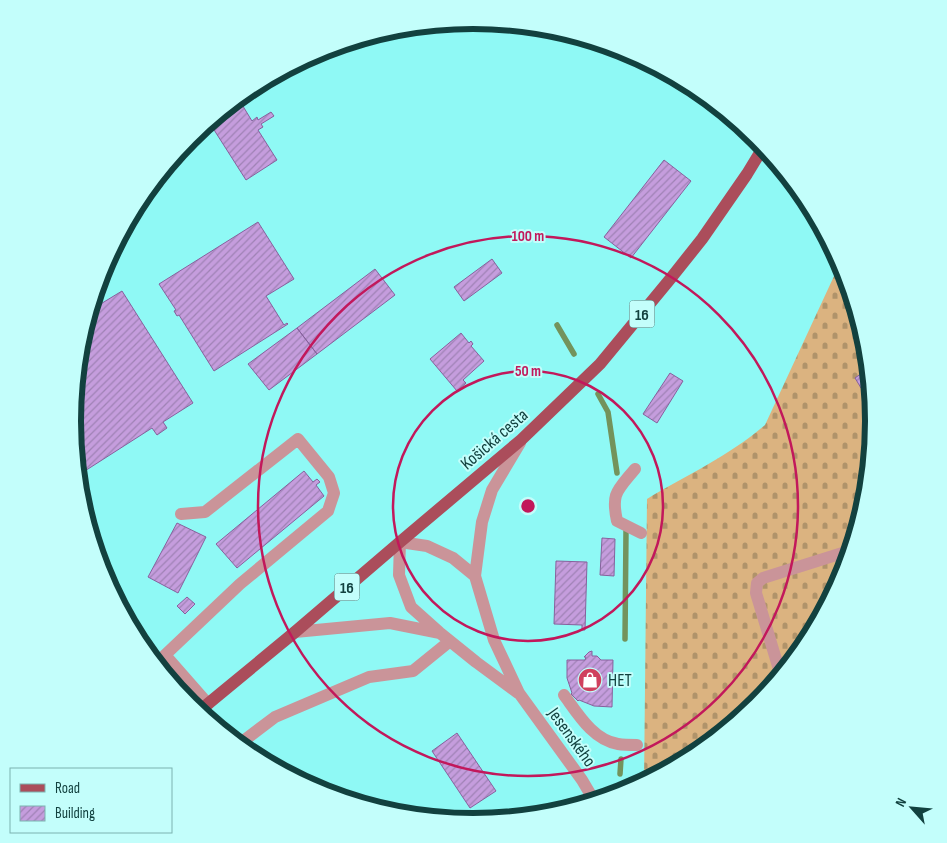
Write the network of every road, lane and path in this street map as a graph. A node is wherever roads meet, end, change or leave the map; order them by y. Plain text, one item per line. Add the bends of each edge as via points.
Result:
1 (760, 153) edge
2 (521, 440) junction
3 (635, 469) dead end
4 (181, 514) dead end
5 (641, 533) dead end
6 (400, 542) junction
7 (843, 553) edge
8 (475, 576) junction
9 (295, 632) junction
10 (445, 637) junction
11 (779, 668) edge
12 (519, 693) junction
13 (564, 695) dead end
14 (198, 701) edge
15 (204, 707) edge
16 (244, 740) edge
17 (637, 745) dead end
18 (591, 796) edge

1 - 2 main road, Košická cesta / 16 via 727,204 666,286 600,364
2 - 6 main road, Košická cesta / 16
2 - 8 street via 492,490 482,522
3 - 5 street via 615,494 614,507 617,522
4 - 14 street via 205,512 298,439 329,477 334,493 328,511 240,584 166,654
6 - 8 street via 427,546 454,558
6 - 9 main road, Košická cesta / 16
6 - 10 street via 399,575 411,607
7 - 11 street via 756,583 756,593
8 - 12 street via 494,640
9 - 10 street via 390,623
9 - 15 main road, Košická cesta / 16
10 - 12 street
10 - 16 street via 413,671 369,677 275,716
12 - 18 street, Jesenského
13 - 17 street via 595,733 616,744

